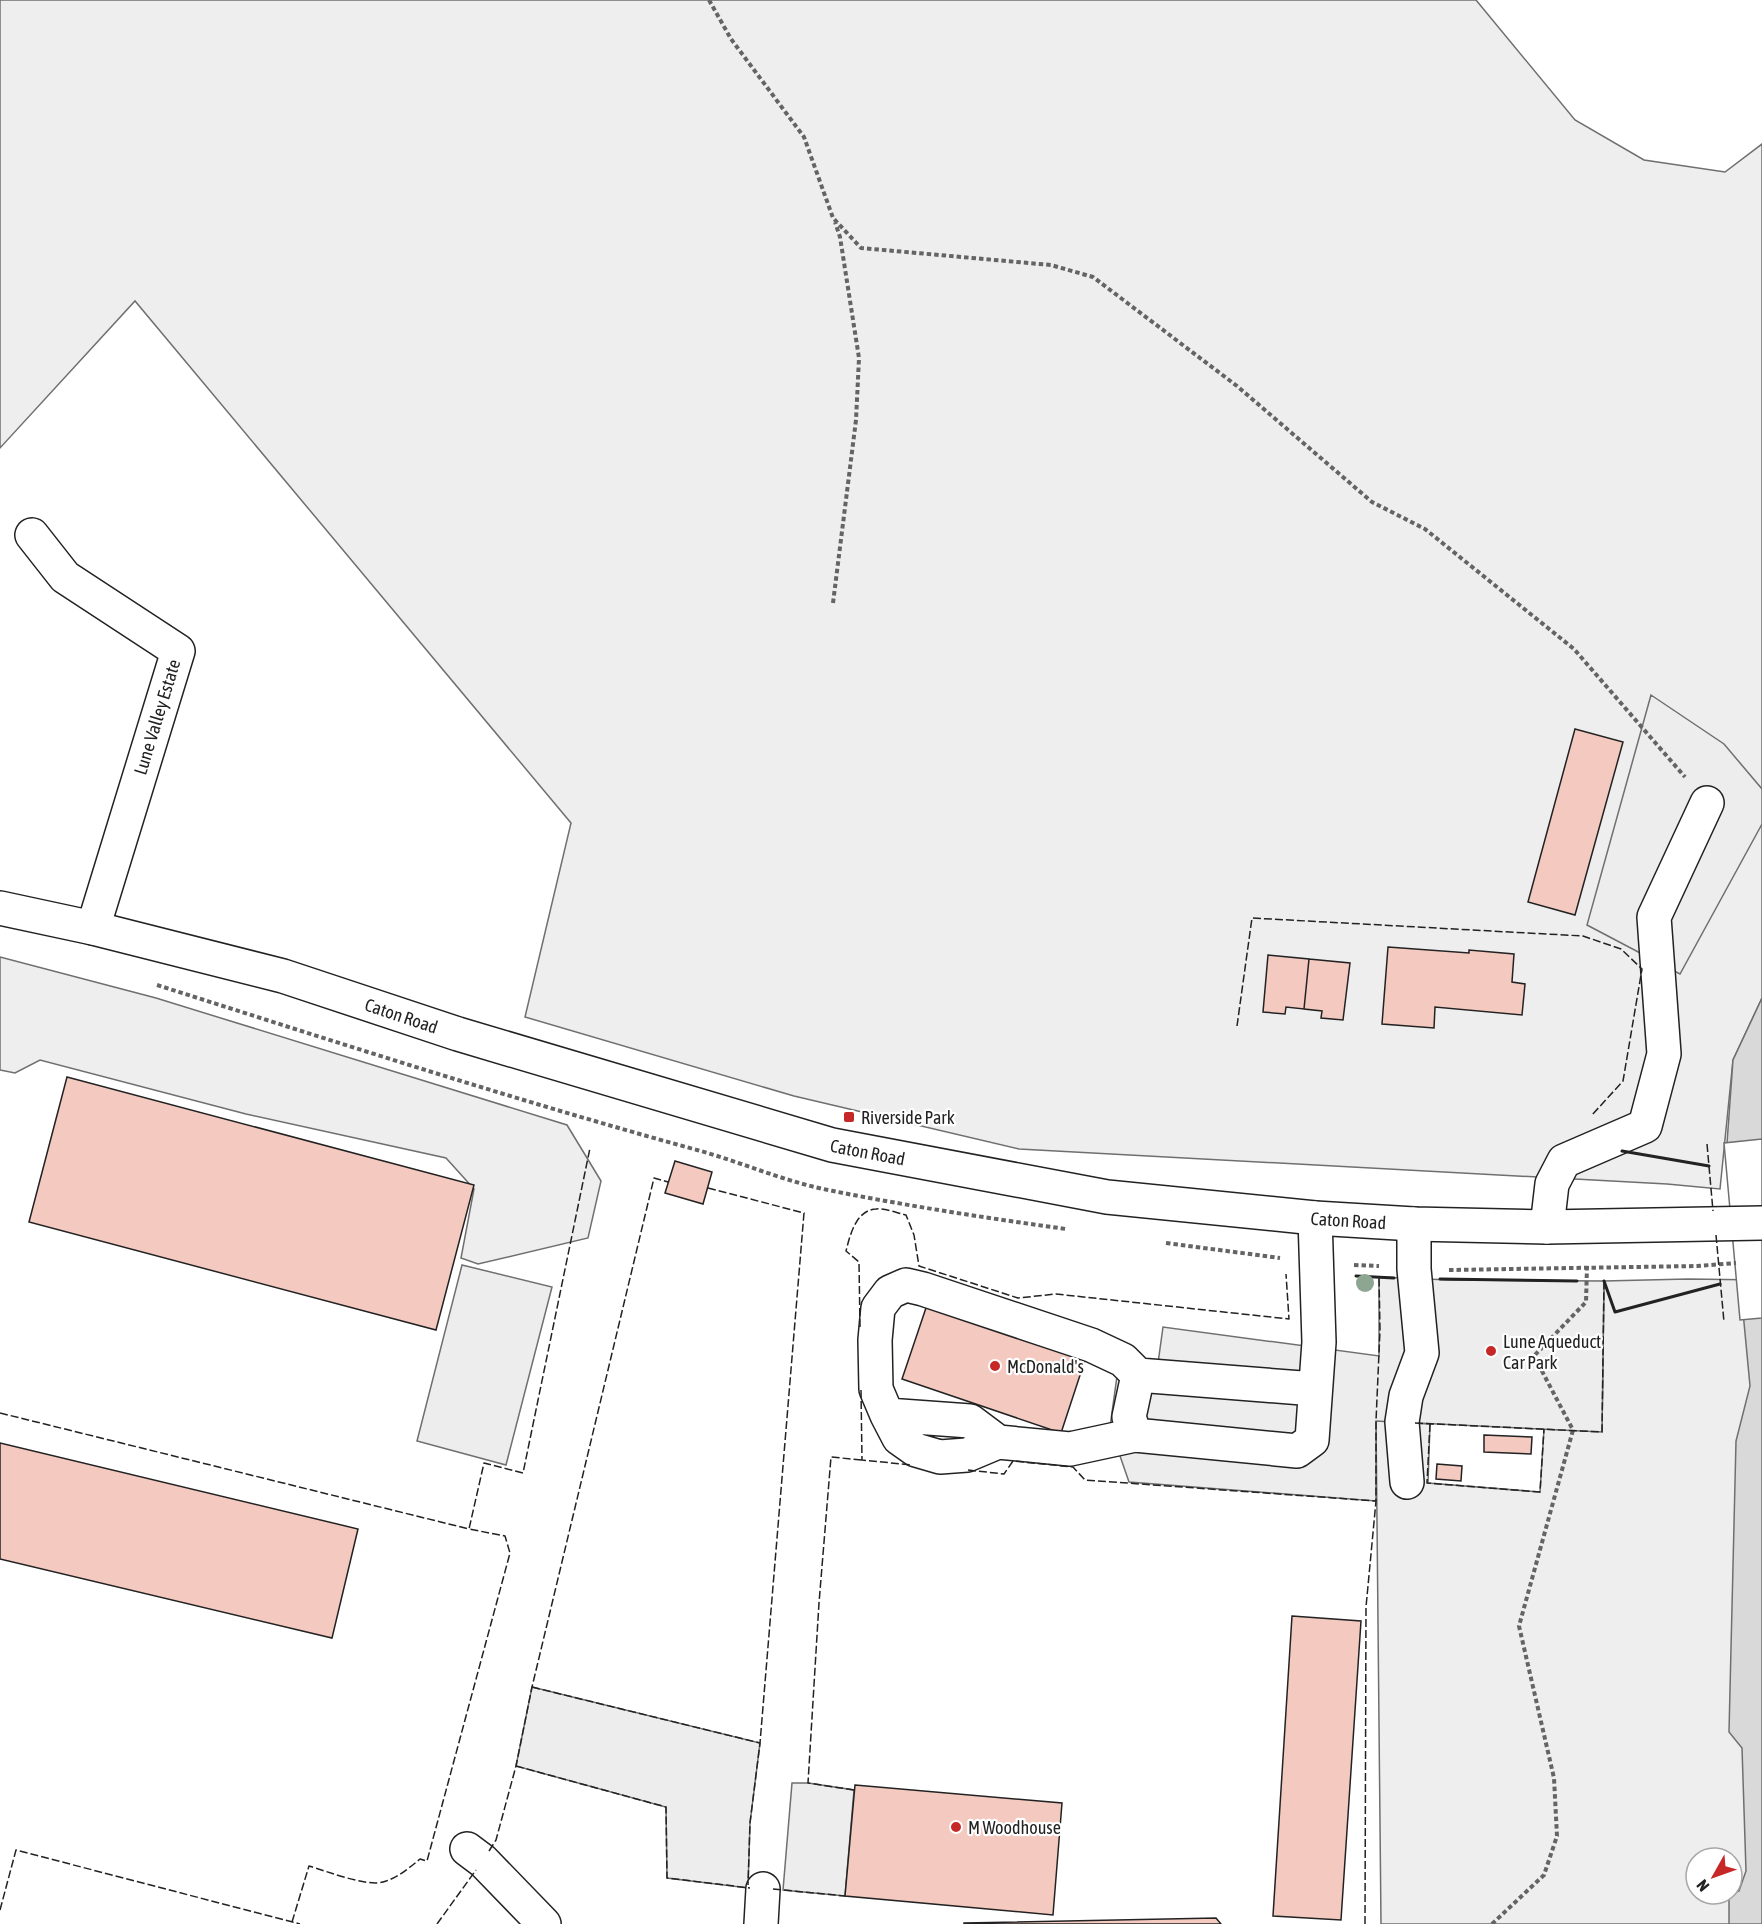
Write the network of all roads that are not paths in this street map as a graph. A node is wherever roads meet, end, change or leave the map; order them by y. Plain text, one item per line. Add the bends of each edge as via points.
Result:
1 (32, 535) dead end
2 (1707, 803) road end
3 (0, 908) edge
4 (93, 928) junction
5 (1315, 1218) junction
6 (1762, 1222) edge
7 (1414, 1224) junction
8 (1547, 1227) junction
9 (1138, 1375) junction
10 (1315, 1389) junction
11 (1135, 1435) junction
12 (1407, 1482) dead end
13 (467, 1849) dead end
14 (763, 1889) dead end
15 (544, 1924) edge
16 (761, 1924) edge

1 - 4 main road, Lune Valley Estate via 65,577 178,651
2 - 8 main road via 1653,917 1664,1054 1645,1126 1564,1161 1552,1184
3 - 4 main road, Caton Road
4 - 5 main road, Caton Road via 283,976 458,1034 852,1150 1107,1197
5 - 7 main road, Caton Road
5 - 10 main road via 1319,1342
6 - 8 main road, Caton Road
7 - 8 main road, Caton Road
7 - 12 main road via 1422,1353 1406,1396 1402,1422
9 - 10 main road
9 - 11 main road via 1129,1417
9 - 11 main road via 1123,1360 1091,1345 923,1288 906,1285 890,1292 878,1308 876,1389 888,1415 970,1421 998,1442 1070,1449
10 - 11 main road via 1312,1440 1297,1451
13 - 15 main road
14 - 16 main road

